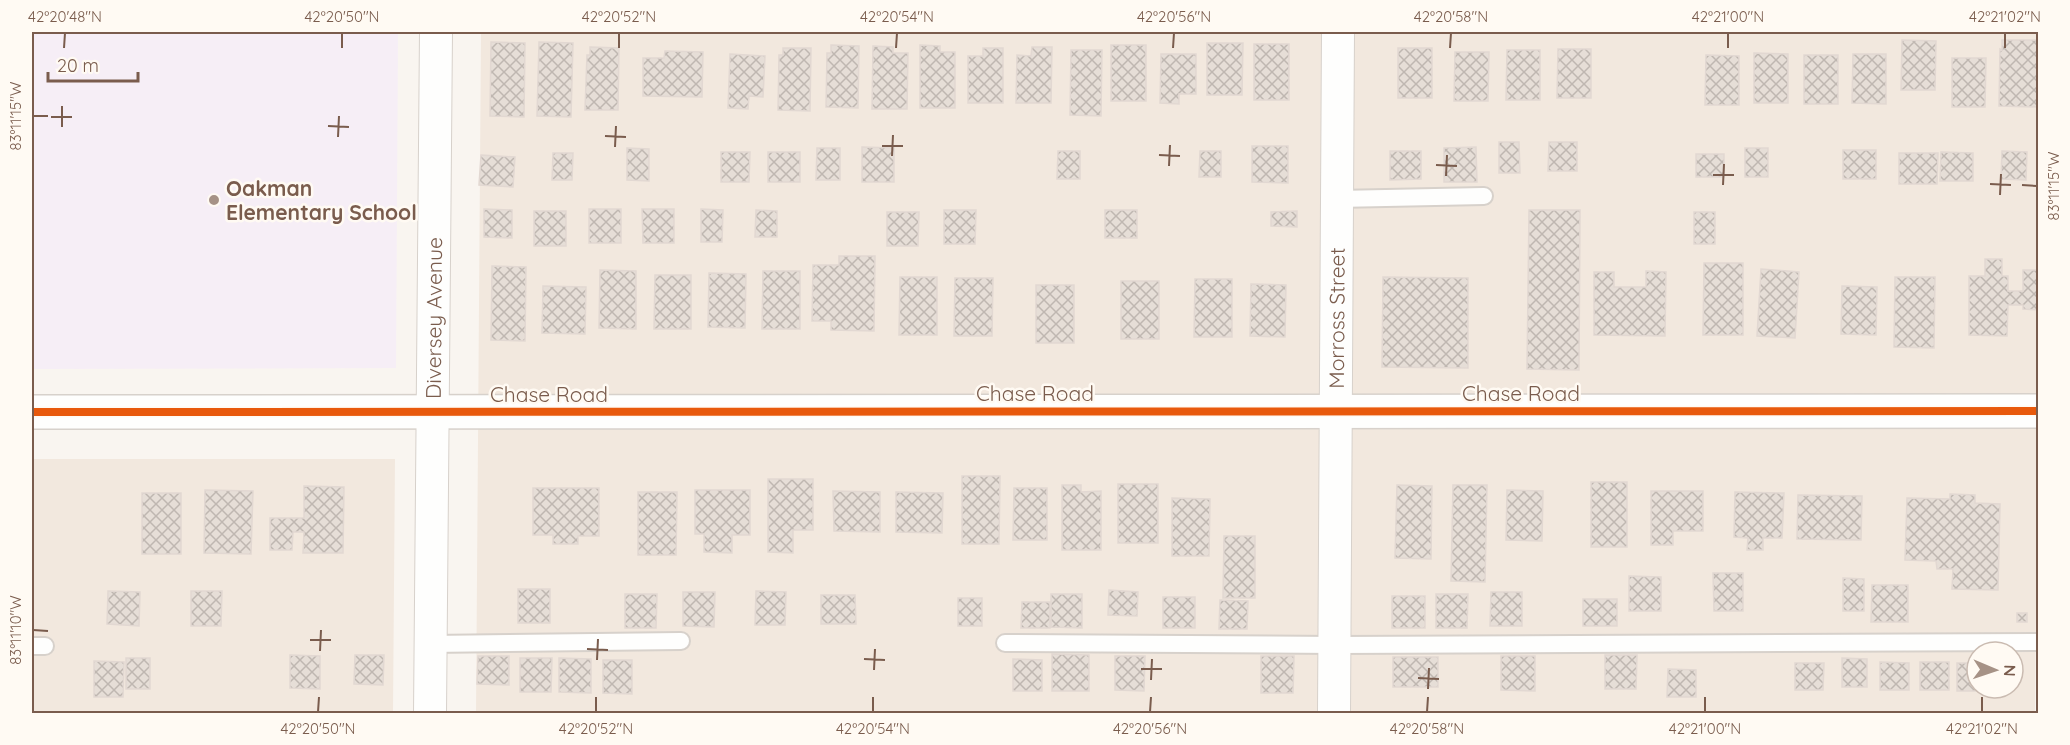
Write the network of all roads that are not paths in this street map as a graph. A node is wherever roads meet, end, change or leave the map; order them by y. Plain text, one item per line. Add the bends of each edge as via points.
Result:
1 (436, 32) edge
2 (1338, 32) edge
3 (1484, 196) dead end
4 (1337, 199) junction
5 (1335, 411) junction
6 (2038, 411) edge
7 (32, 412) edge
8 (432, 412) junction
9 (681, 641) dead end
10 (1005, 642) dead end
11 (2038, 642) edge
12 (430, 644) junction
13 (1335, 645) junction
14 (430, 714) edge
15 (1334, 714) edge

1 - 8 street, Diversey Avenue
2 - 4 street, Morross Street
3 - 4 lane
4 - 5 street, Morross Street
5 - 6 street, Chase Road
5 - 8 street, Chase Road
5 - 13 street, Morross Street
7 - 8 street, Chase Road
8 - 12 street, Diversey Avenue
9 - 12 lane
10 - 13 lane
11 - 13 lane
12 - 14 street, Diversey Avenue
13 - 15 street, Morross Street

